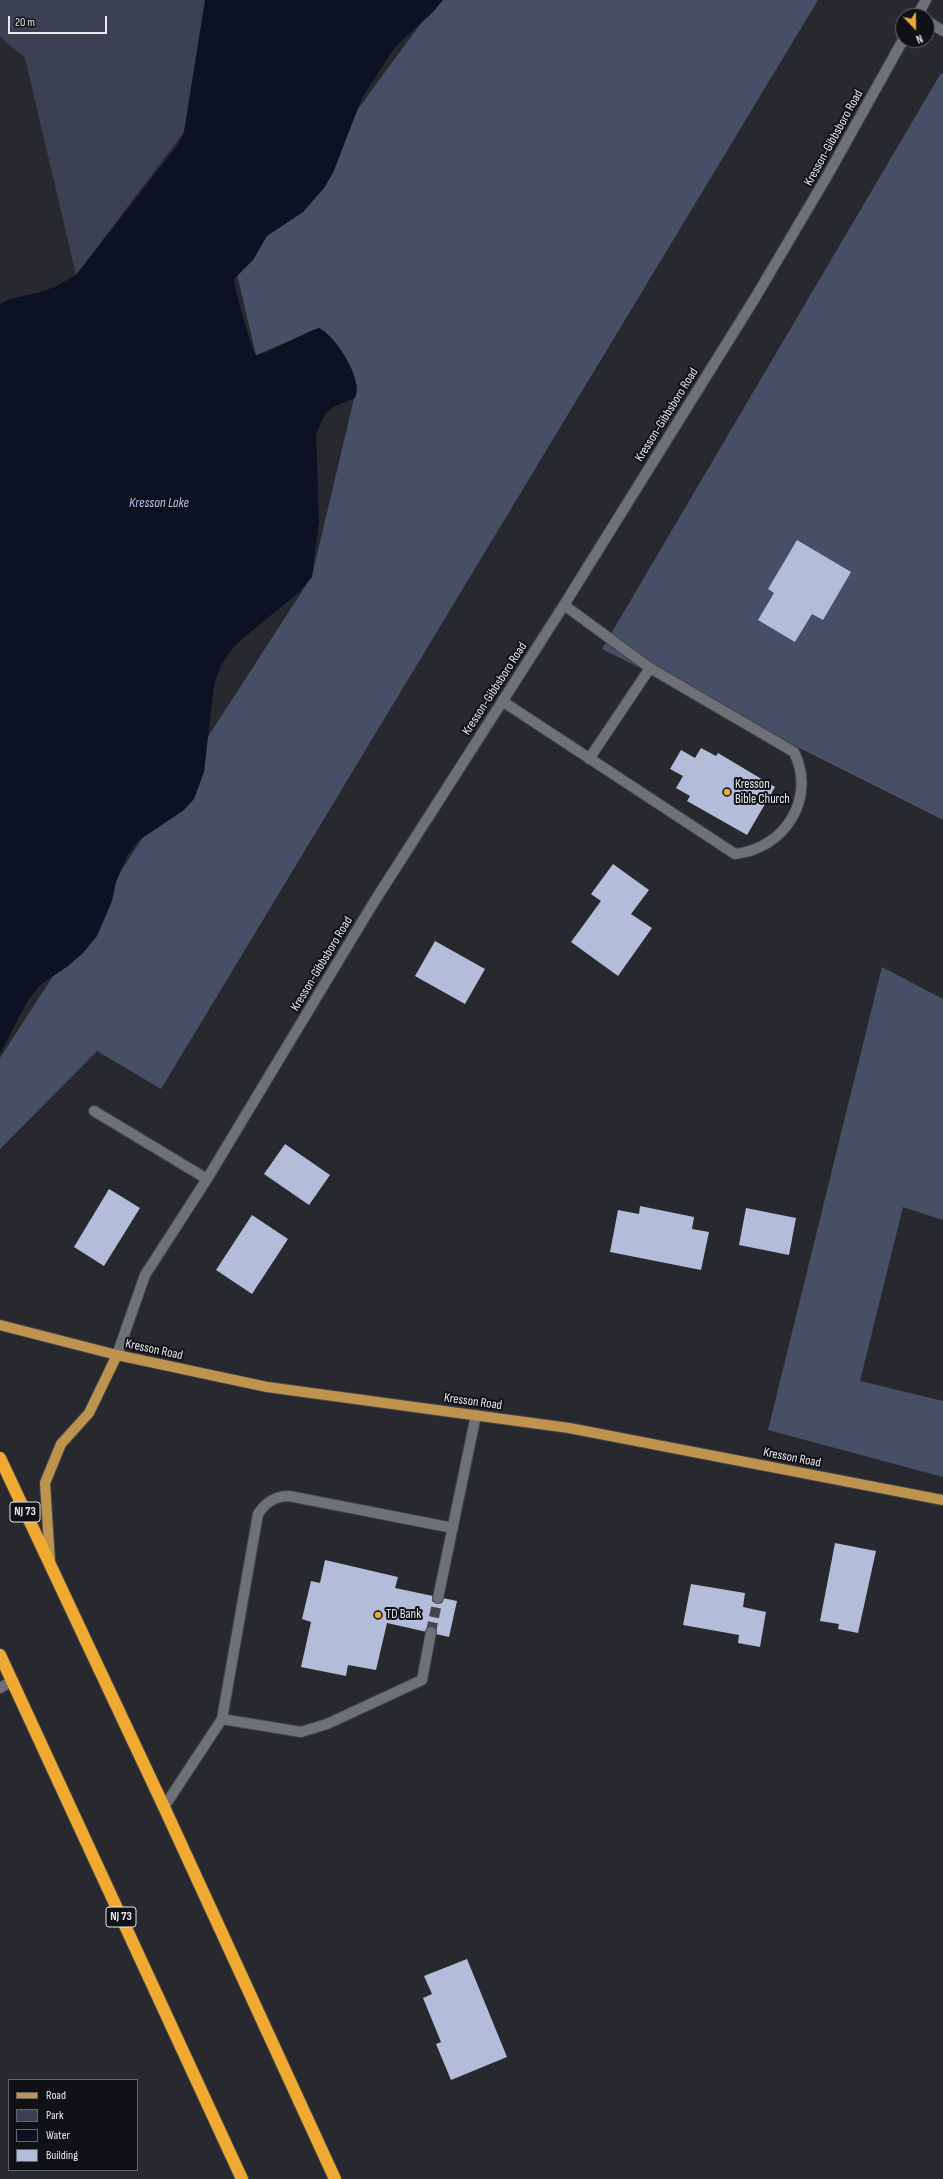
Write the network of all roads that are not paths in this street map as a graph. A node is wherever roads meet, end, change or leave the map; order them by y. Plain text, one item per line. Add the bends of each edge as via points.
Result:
1 (899, 48) edge
2 (564, 605) junction
3 (650, 668) junction
4 (502, 701) junction
5 (589, 759) junction
6 (94, 1111) dead end
7 (207, 1179) junction
8 (0, 1325) edge
9 (117, 1355) junction
10 (476, 1415) junction
11 (0, 1458) edge
12 (943, 1500) edge
13 (452, 1528) junction
14 (50, 1567) junction
15 (438, 1598) tunnel mouth
16 (431, 1632) tunnel mouth
17 (0, 1655) edge
18 (12, 1681) junction
19 (0, 1688) edge
20 (222, 1719) junction
21 (164, 1807) junction
22 (242, 2179) edge
23 (335, 2179) edge

1 - 2 street, Kresson-Gibbsboro Road via 755,298
2 - 3 street
2 - 4 street, Kresson-Gibbsboro Road
3 - 5 street
3 - 5 street via 794,752 802,787 800,800 790,822 783,832 769,843 753,851 735,854
4 - 5 street
4 - 7 street, Kresson-Gibbsboro Road via 374,902
6 - 7 street
7 - 9 street, Kresson-Gibbsboro Road via 145,1275
8 - 9 main road, Kresson Road
9 - 10 main road, Kresson Road via 268,1386
9 - 14 main road via 89,1412 61,1444 47,1475 45,1483
10 - 12 main road, Kresson Road via 577,1429
10 - 13 street
11 - 14 highway, NJ 73
13 - 15 street
13 - 20 street via 289,1496 277,1497 268,1502 258,1514
14 - 21 highway, NJ 73
16 - 20 street via 422,1680 327,1724 301,1732
17 - 18 highway, NJ 73
18 - 19 street
18 - 22 highway, NJ 73
20 - 21 street
21 - 23 highway, NJ 73

